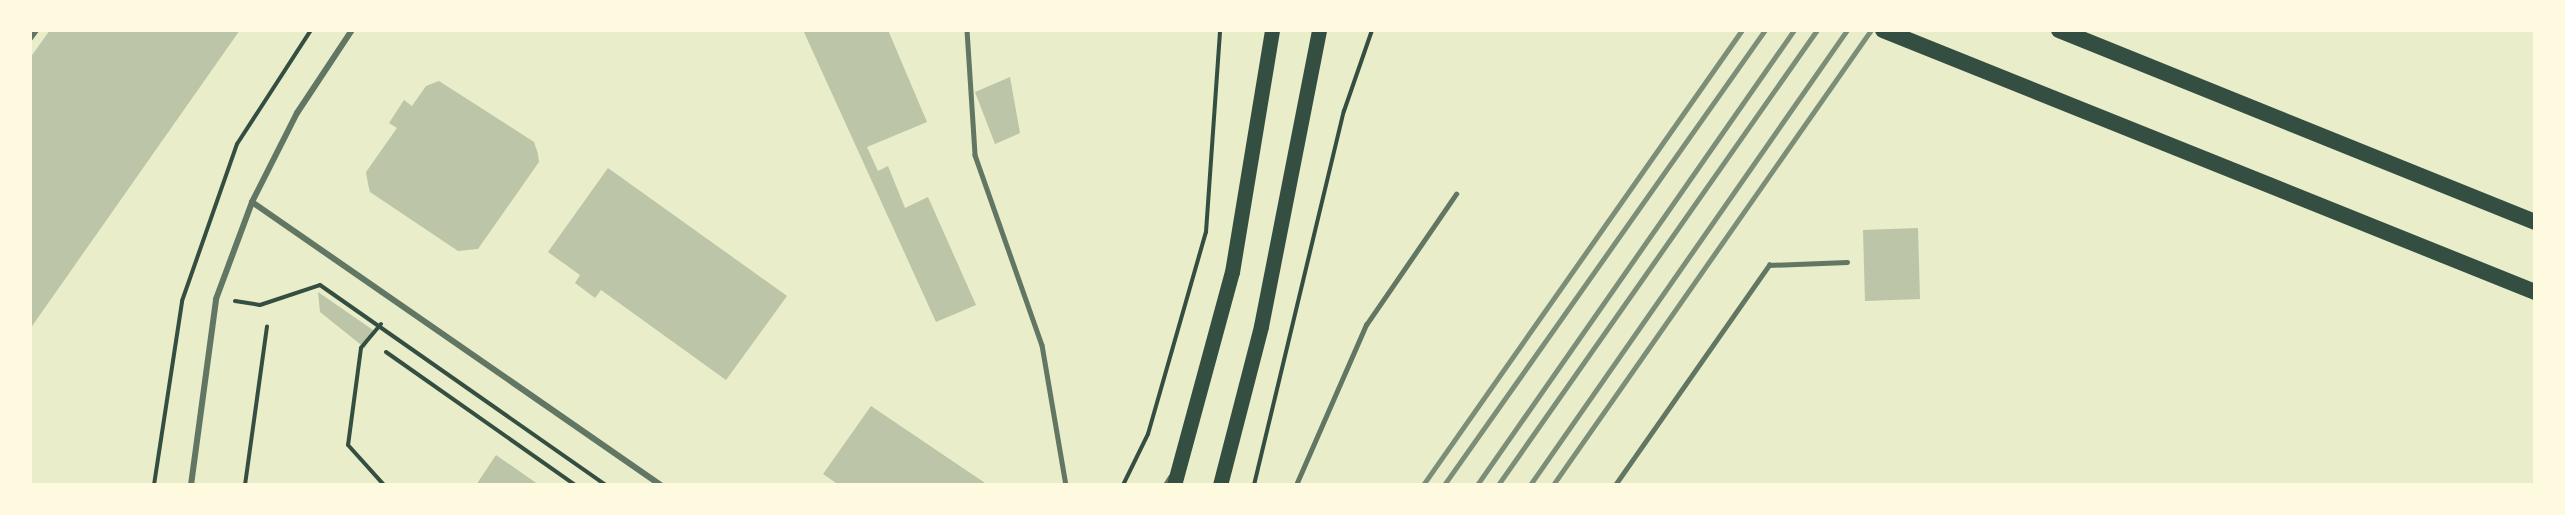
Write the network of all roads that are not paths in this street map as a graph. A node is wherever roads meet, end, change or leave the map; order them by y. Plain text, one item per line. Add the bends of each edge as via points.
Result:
1 (36, 30) edge
2 (352, 30) edge
3 (967, 30) edge
4 (1272, 30) edge
5 (1319, 30) edge
6 (2058, 30) edge
7 (1889, 32) edge
8 (30, 38) edge
9 (1456, 194) dead end
10 (252, 202) junction
11 (2535, 222) edge
12 (1847, 262) dead end
13 (2535, 292) edge
14 (1183, 461) junction
15 (191, 485) edge
16 (660, 485) edge
17 (1066, 485) edge
18 (1164, 485) edge
19 (1174, 485) edge
20 (1220, 485) edge
21 (1296, 485) edge
22 (1615, 485) edge

1 - 8 lane
2 - 10 street via 297,113
3 - 17 lane via 975,154 1042,345
4 - 14 main road via 1232,272
5 - 20 main road via 1261,326
6 - 11 highway
7 - 13 highway
9 - 21 lane via 1366,325
10 - 15 street via 216,298
10 - 16 street
12 - 22 lane via 1769,265
14 - 18 lane
14 - 19 main road

